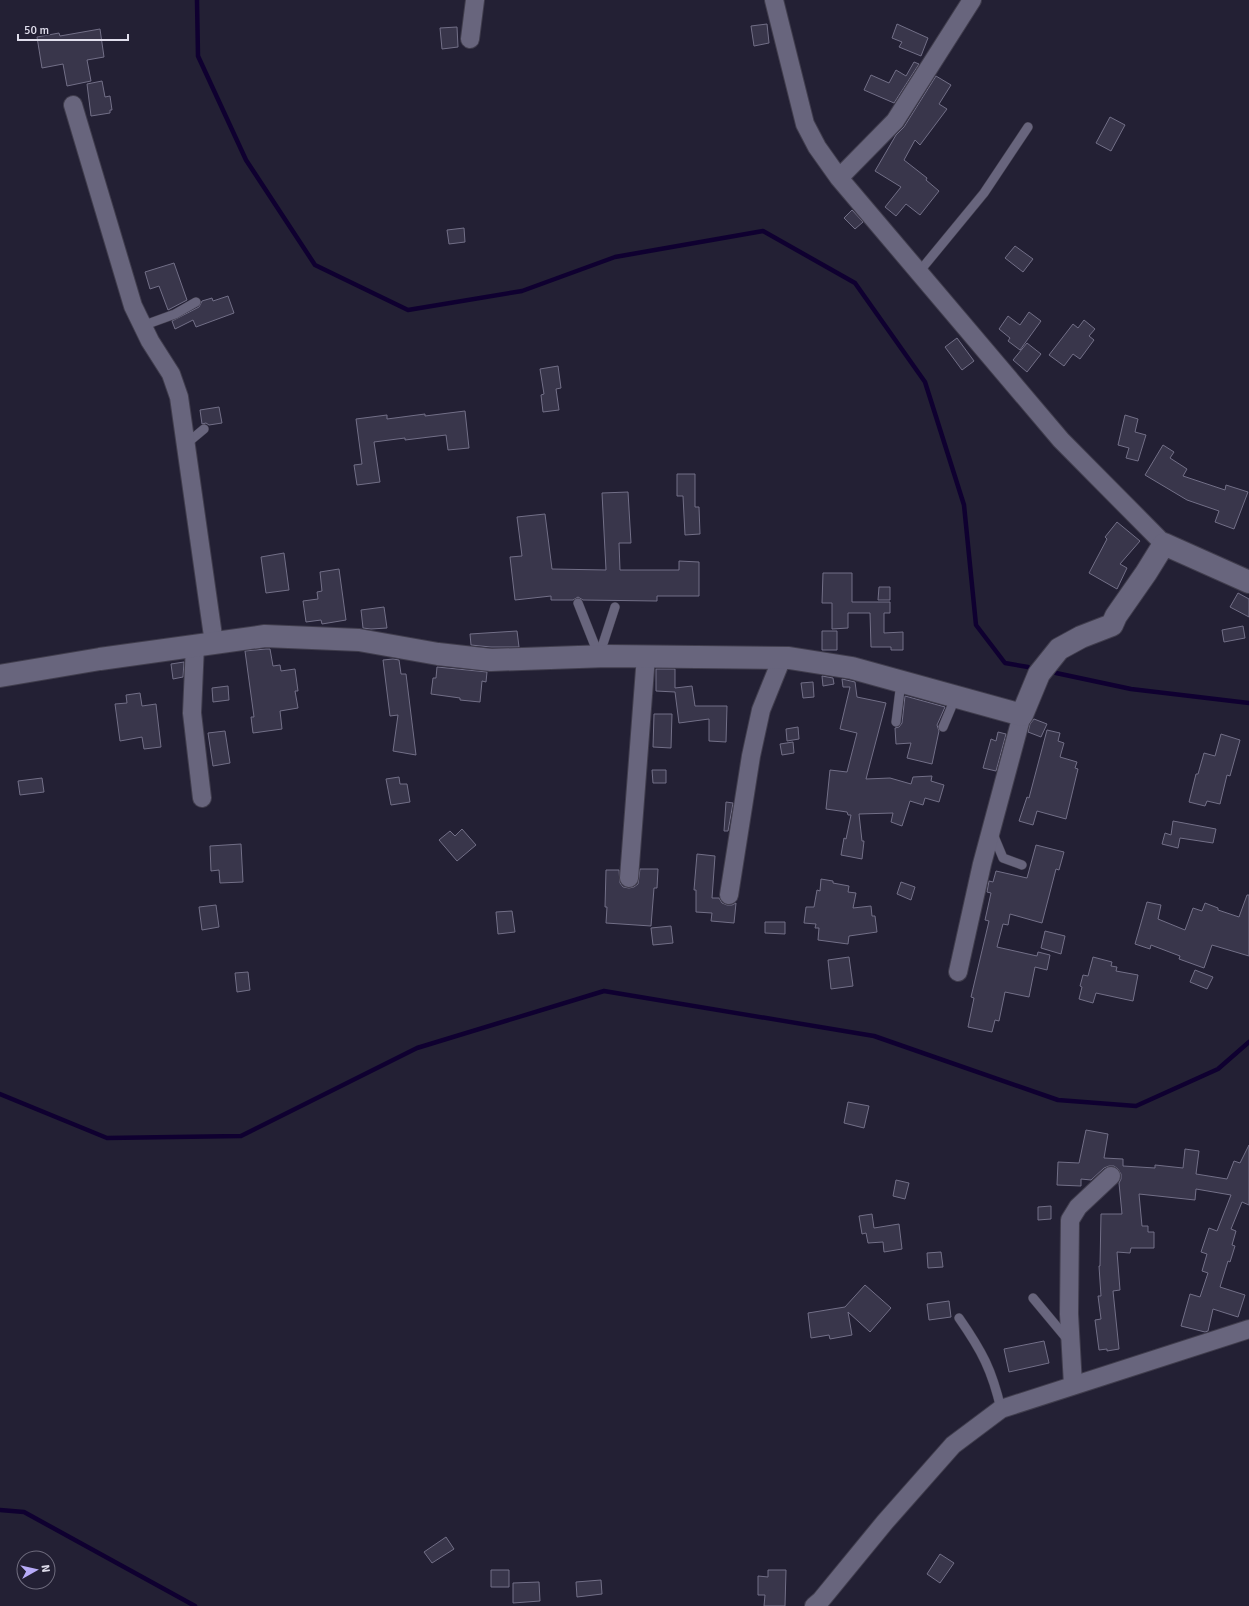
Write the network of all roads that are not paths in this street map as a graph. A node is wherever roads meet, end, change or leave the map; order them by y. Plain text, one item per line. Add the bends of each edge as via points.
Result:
1 (475, 0) edge
2 (774, 0) edge
3 (972, 0) edge
4 (470, 39) dead end
5 (73, 105) dead end
6 (1028, 127) dead end
7 (839, 178) junction
8 (919, 272) junction
9 (196, 302) dead end
10 (142, 326) junction
11 (204, 429) dead end
12 (186, 444) junction
13 (1164, 544) junction
14 (1249, 582) edge
15 (578, 603) dead end
16 (615, 607) dead end
17 (204, 644) junction
18 (599, 656) junction
19 (646, 656) junction
20 (782, 658) junction
21 (0, 676) edge
22 (901, 680) junction
23 (956, 696) junction
24 (1025, 708) junction
25 (896, 722) dead end
26 (943, 726) dead end
27 (202, 798) dead end
28 (992, 829) junction
29 (1022, 865) dead end
30 (629, 878) dead end
31 (729, 895) dead end
32 (958, 972) dead end
33 (1111, 1176) dead end
34 (1033, 1298) dead end
35 (960, 1318) dead end
36 (1249, 1329) edge
37 (1071, 1343) junction
38 (1073, 1386) junction
39 (1001, 1409) junction
40 (814, 1606) edge

1 - 4 street
2 - 7 street via 805,124 817,147
3 - 7 street via 896,121
5 - 10 street via 133,306
6 - 8 lane via 984,193
7 - 8 street
8 - 13 street via 1061,440
9 - 10 lane via 176,314
10 - 12 street via 171,374 179,397
11 - 12 lane
12 - 17 street
13 - 14 street
13 - 24 street via 1112,625 1059,649 1039,674
15 - 18 lane
16 - 18 lane
17 - 18 street via 265,636 360,640 438,654 491,660
17 - 21 street
17 - 27 street via 192,713
18 - 19 street
19 - 20 street
19 - 30 street
20 - 22 street via 852,668
20 - 31 street via 761,710 751,756
22 - 23 street
22 - 25 lane
23 - 24 street
23 - 26 lane
24 - 28 street
28 - 29 lane via 1003,858
28 - 32 street
33 - 37 street via 1078,1207 1070,1220
34 - 37 lane
35 - 39 lane via 989,1366
36 - 38 street
37 - 38 street
38 - 39 street
39 - 40 street via 953,1445

